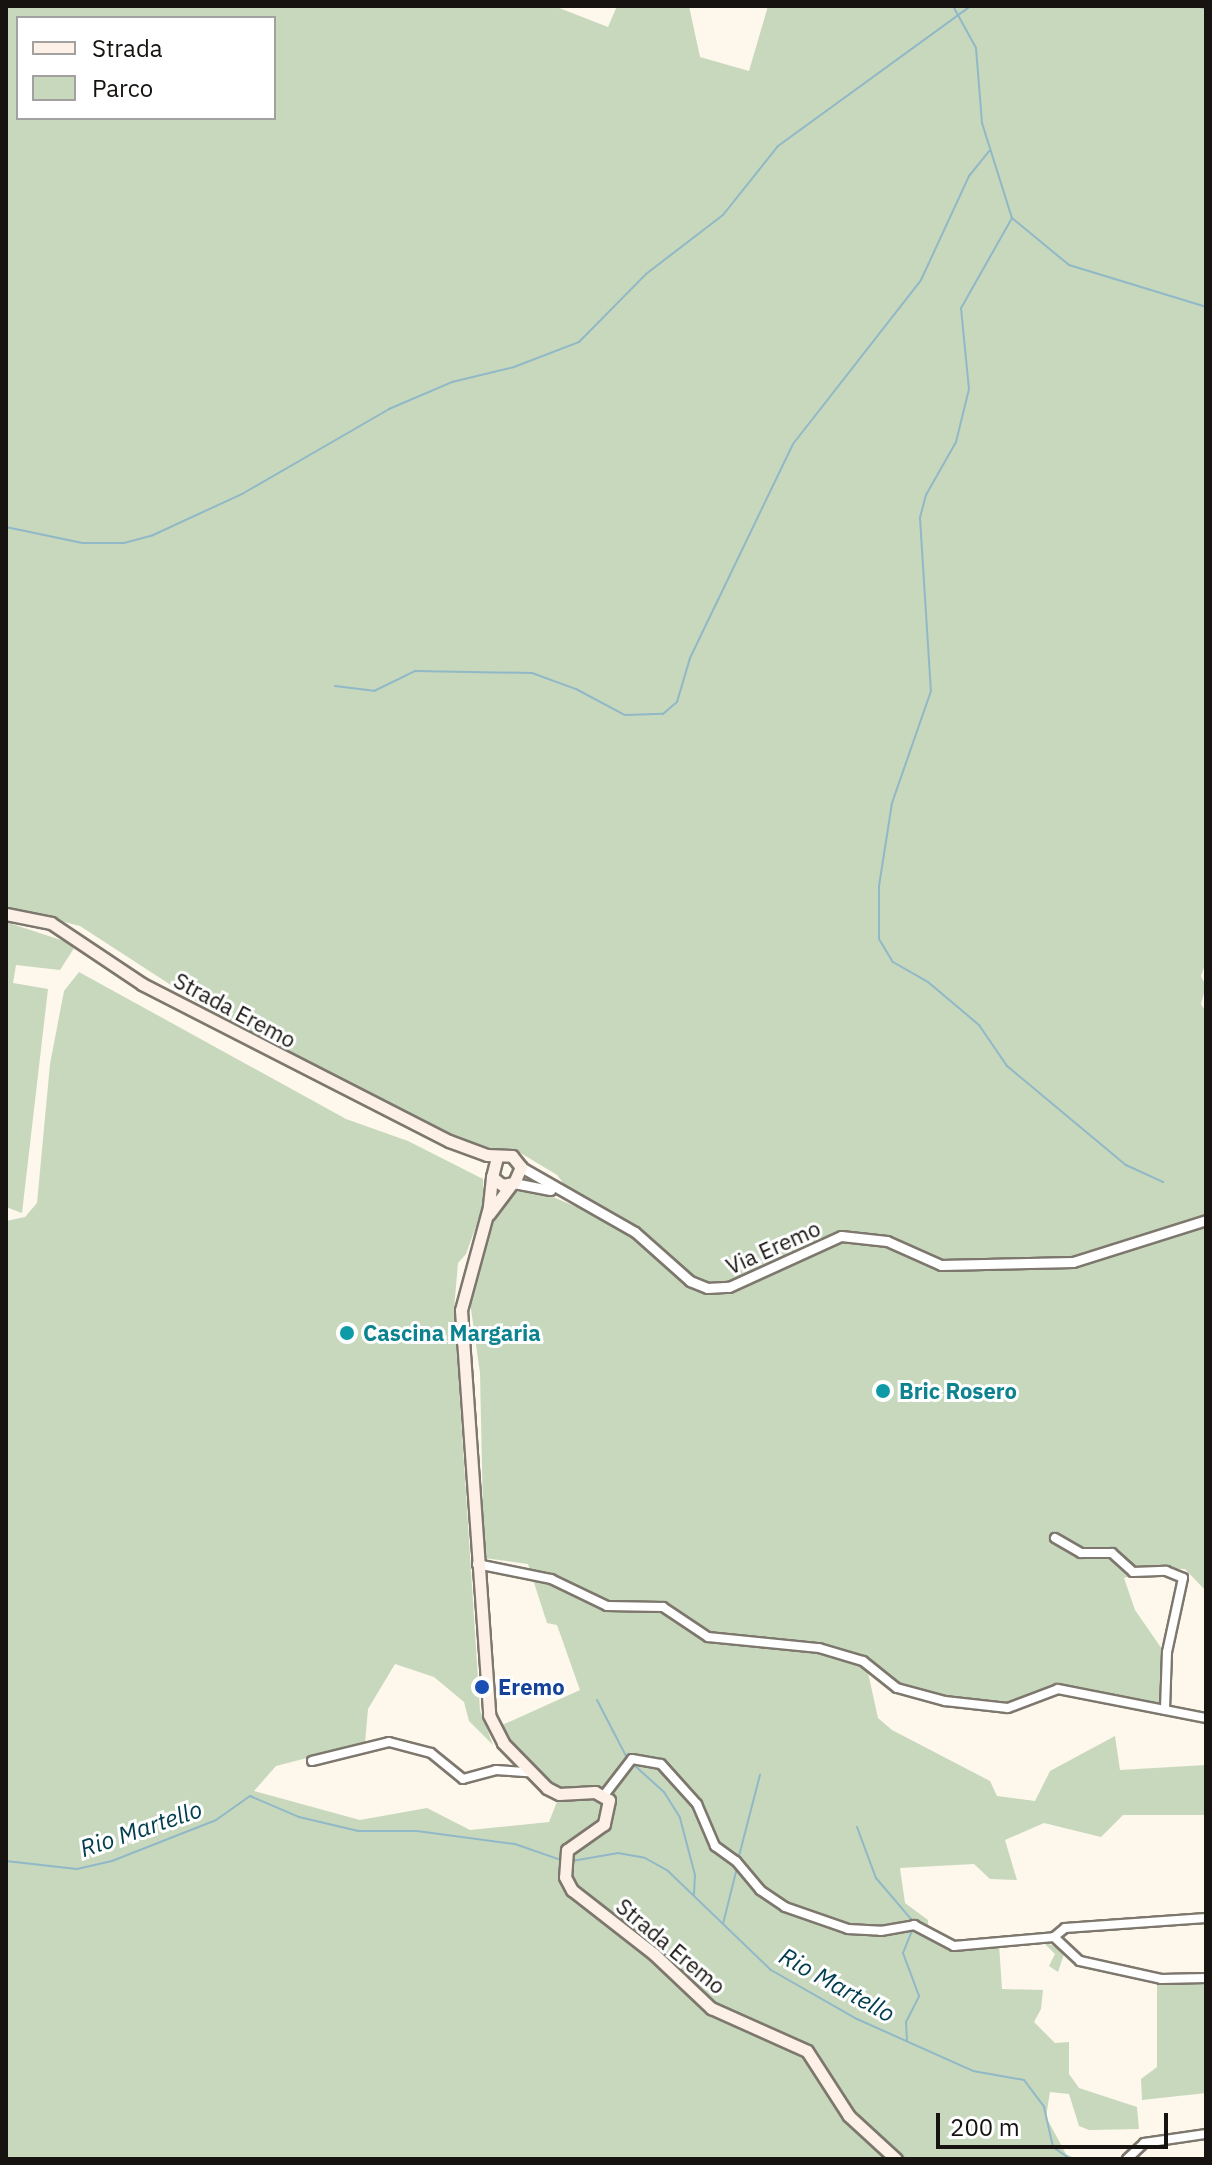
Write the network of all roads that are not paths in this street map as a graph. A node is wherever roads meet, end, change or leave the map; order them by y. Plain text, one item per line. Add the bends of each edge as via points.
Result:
1 (6, 914) edge
2 (449, 1141) junction
3 (497, 1157) junction
4 (521, 1167) junction
5 (491, 1175) junction
6 (512, 1184) junction
7 (564, 1194) junction
8 (487, 1218) junction
9 (1206, 1220) edge
10 (1055, 1538) dead end
11 (477, 1564) junction
12 (1165, 1710) junction
13 (1206, 1718) edge
14 (312, 1761) dead end
15 (528, 1772) junction
16 (605, 1794) junction
17 (1206, 1918) edge
18 (1054, 1937) junction
19 (1206, 1978) edge
20 (1206, 2134) edge
21 (896, 2159) edge
22 (1127, 2159) edge

1 - 2 main road, Strada Eremo via 51,923 142,984
2 - 3 main road, Strada Eremo
2 - 5 main road, Strada Eremo
3 - 4 main road, Strada Eremo via 512,1156
3 - 5 main road
4 - 6 main road
4 - 7 street, Via Eremo
5 - 6 main road, Strada Eremo
5 - 8 main road
6 - 7 street, Via Eremo
6 - 8 main road
7 - 9 street, Via Eremo via 635,1232 690,1281 720,1289 841,1236 887,1241 941,1265 1073,1262
8 - 11 main road via 461,1310
10 - 12 street via 1081,1553 1112,1553 1133,1572 1166,1571 1183,1578 1167,1652
11 - 12 street via 551,1579 607,1606 663,1607 708,1637 819,1648 863,1661 897,1688 945,1701 1008,1708 1058,1689
11 - 15 main road via 489,1715
12 - 13 street
14 - 15 street via 389,1742 431,1753 463,1779 496,1770
15 - 16 main road via 559,1794
16 - 18 street via 632,1759 661,1764 697,1804 715,1846 760,1890 785,1907 848,1929 914,1925 954,1946
16 - 21 main road, Strada Eremo via 609,1816 567,1850 565,1877 572,1890 654,1954 711,2008 807,2051 873,2143
17 - 18 street via 1065,1928
18 - 19 street via 1080,1961 1161,1979
20 - 22 street via 1144,2143

